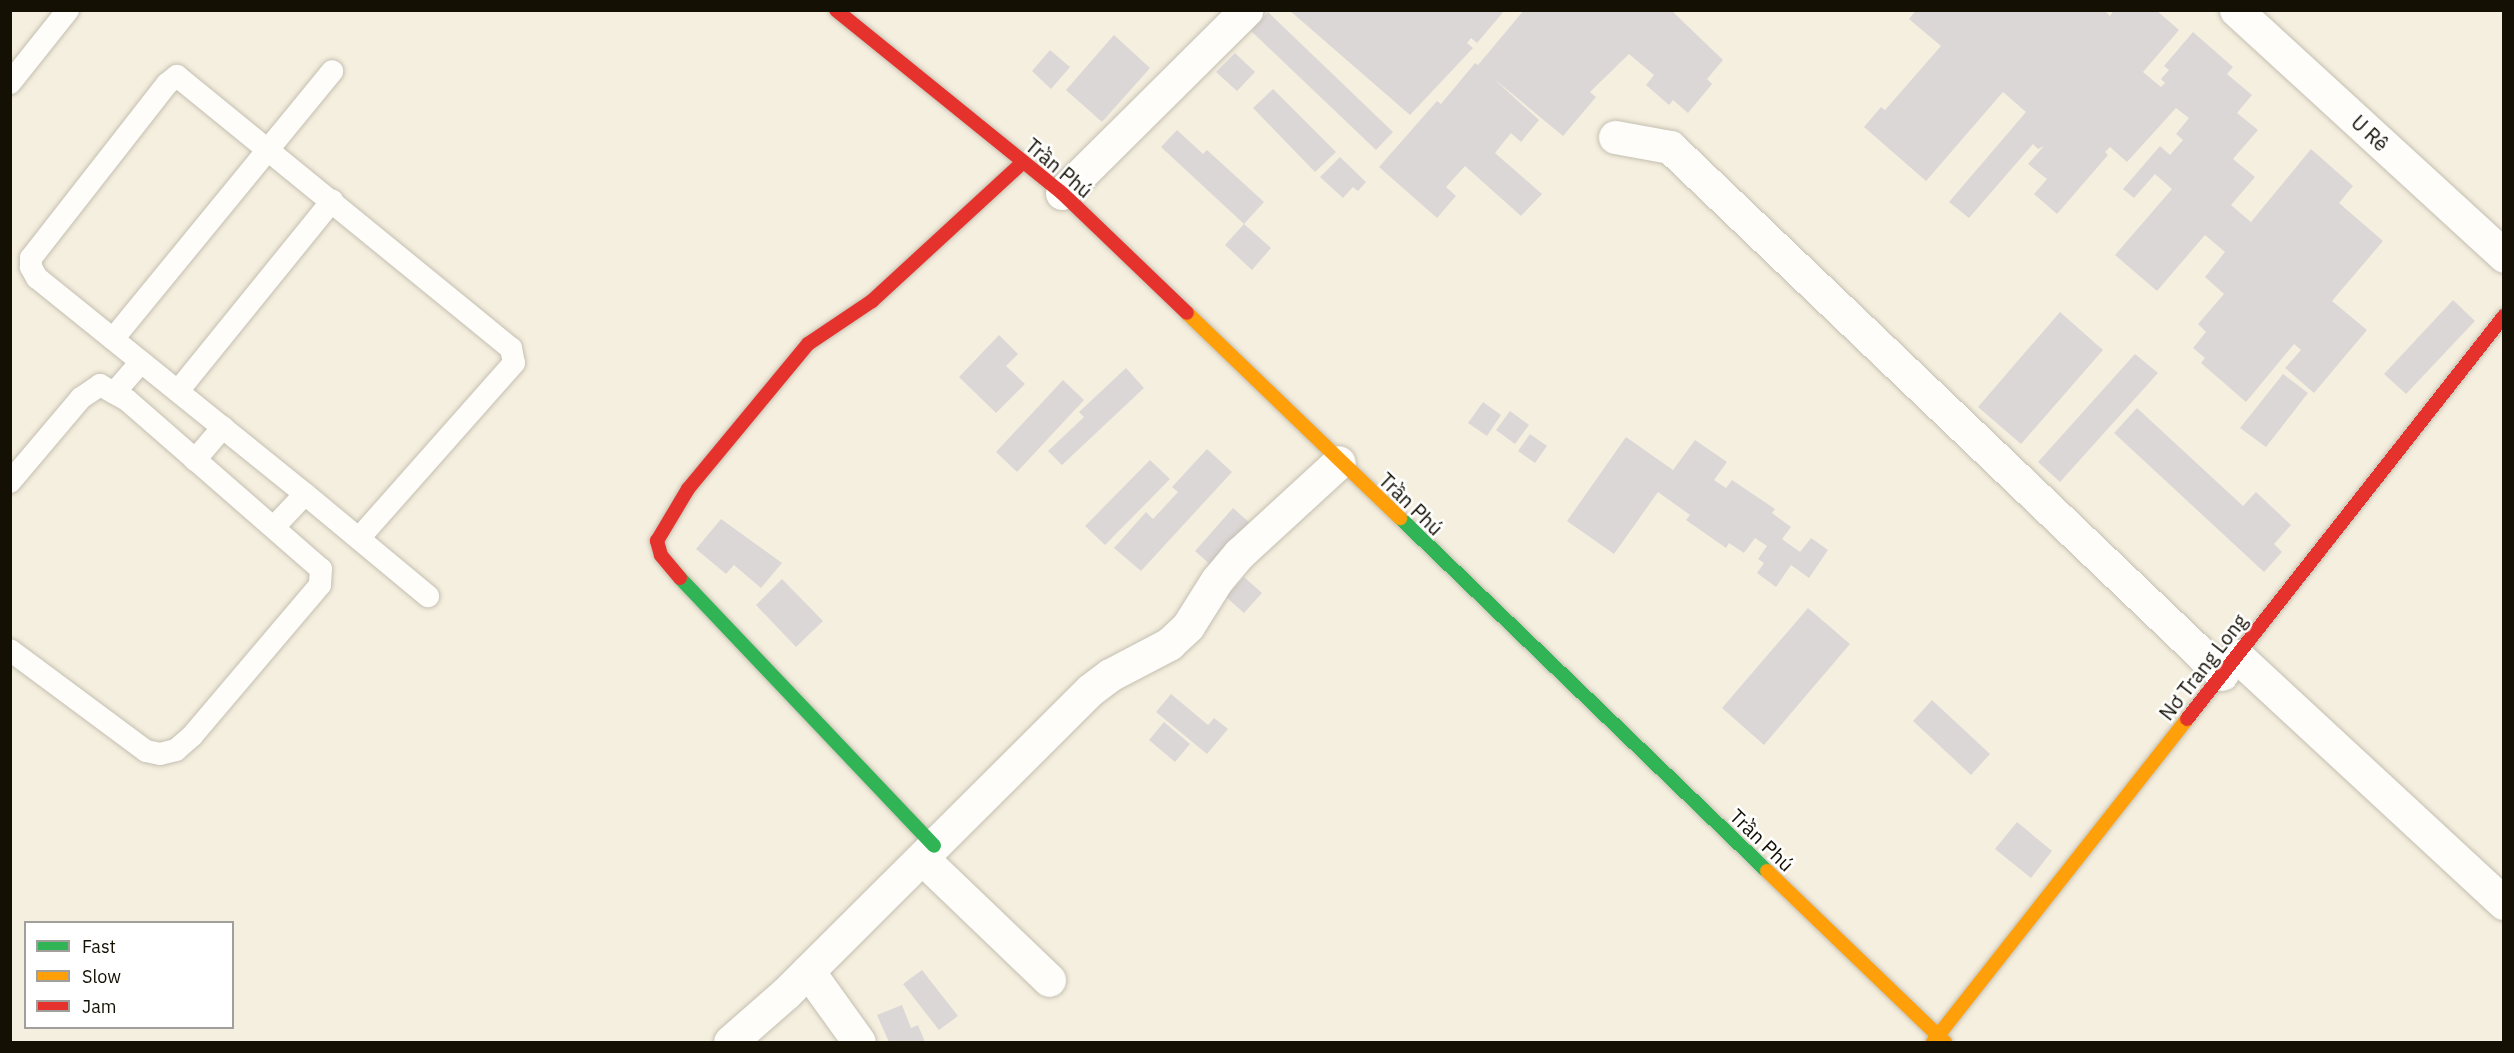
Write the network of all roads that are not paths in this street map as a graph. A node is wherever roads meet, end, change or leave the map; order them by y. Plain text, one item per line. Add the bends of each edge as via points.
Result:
1 (68, 10) edge
2 (836, 10) edge
3 (1246, 10) edge
4 (2236, 10) edge
5 (332, 71) dead end
6 (10, 83) edge
7 (1616, 137) dead end
8 (268, 148) junction
9 (1023, 162) junction
10 (1062, 194) junction
11 (332, 201) junction
12 (2504, 256) edge
13 (2504, 316) edge
14 (113, 339) junction
15 (141, 362) junction
16 (178, 391) junction
17 (114, 393) junction
18 (223, 427) junction
19 (195, 460) junction
20 (1339, 462) junction
21 (10, 482) edge
22 (305, 494) junction
23 (274, 527) junction
24 (359, 538) junction
25 (428, 596) dead end
26 (10, 650) edge
27 (2229, 665) junction
28 (928, 852) junction
29 (2504, 903) edge
30 (808, 971) junction
31 (1049, 980) dead end
32 (1939, 1040) edge
33 (730, 1042) edge
34 (859, 1042) edge

1 - 6 lane
2 - 9 street, Trần Phú
3 - 10 street
4 - 12 street, U Rê
5 - 8 lane
7 - 27 street via 1670,147
8 - 11 lane
8 - 14 lane
8 - 14 lane via 177,76 167,84 31,258 30,267 37,278
9 - 10 street, Trần Phú
9 - 28 street via 872,301 808,344 687,489 657,541 661,555 673,570
10 - 20 street, Trần Phú
11 - 16 lane
11 - 24 lane via 511,348 514,363
13 - 27 street, Nơ Trang Long
14 - 15 lane
15 - 16 lane
15 - 17 lane
16 - 18 lane
17 - 19 lane
17 - 21 lane via 100,385 81,398
18 - 19 lane
18 - 22 lane
19 - 23 lane
20 - 28 street via 1240,553 1217,580 1188,626 1169,644 1090,690
20 - 32 street, Trần Phú
22 - 23 lane
22 - 24 lane
23 - 26 lane via 321,569 320,585 176,750 160,754 146,751
24 - 25 lane
27 - 29 street
27 - 32 street, Nơ Trang Long
28 - 30 street
28 - 31 street
30 - 33 street
30 - 34 street

